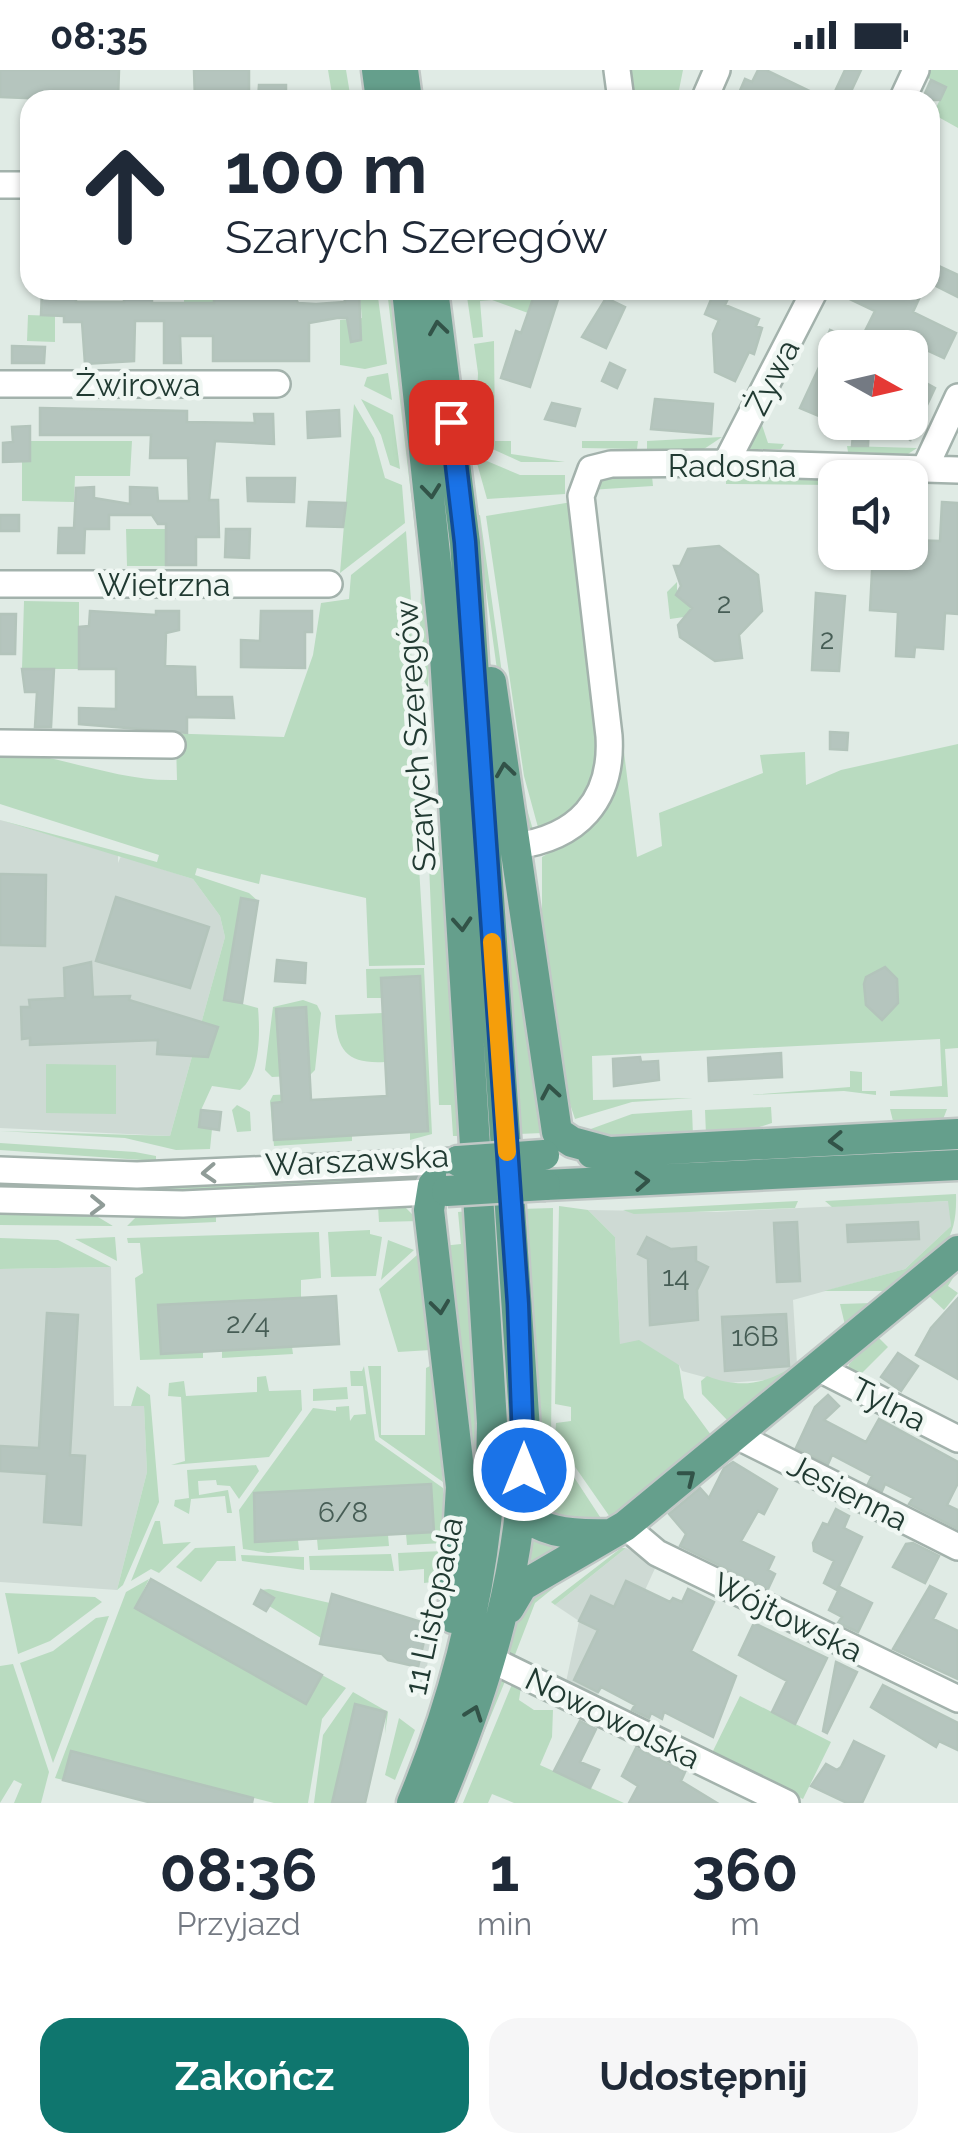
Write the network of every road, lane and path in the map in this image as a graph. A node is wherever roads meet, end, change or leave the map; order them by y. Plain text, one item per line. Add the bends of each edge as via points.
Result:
1 (409, 300) edge
2 (434, 300) edge
3 (809, 300) edge
4 (0, 384) edge
5 (277, 384) dead end
6 (958, 396) edge
7 (928, 461) edge
8 (726, 463) junction
9 (818, 465) edge
10 (928, 468) edge
11 (958, 470) edge
12 (462, 510) junction
13 (0, 584) edge
14 (329, 584) dead end
15 (0, 743) edge
16 (172, 745) dead end
17 (515, 846) junction
18 (946, 1135) edge
19 (958, 1155) edge
20 (539, 1165) junction
21 (958, 1165) edge
22 (0, 1170) edge
23 (451, 1175) junction
24 (0, 1200) edge
25 (956, 1252) edge
26 (820, 1369) junction
27 (737, 1436) junction
28 (958, 1439) edge
29 (492, 1442) junction
30 (522, 1516) junction
31 (617, 1530) junction
32 (958, 1547) edge
33 (503, 1620) junction
34 (492, 1660) junction
35 (958, 1699) edge
36 (424, 1774) junction
37 (412, 1803) edge
38 (438, 1803) edge
39 (786, 1803) edge

1 -> 23 main road, Szarych Szeregów via 437,550
12 -> 2 main road, Szarych Szeregów
3 - 8 street, Żywa
4 - 5 street, Żwirowa
6 - 7 street
8 - 9 street, Radosna
8 - 17 street, Radosna via 600,466 587,473 581,490 609,736 607,769 596,799 569,831
10 - 11 street, Radosna
17 -> 12 main road
12 - 20 main road, Szarych Szeregów
13 - 14 street, Wietrzna
15 - 16 street
20 -> 17 main road
18 - 19 main road
18 -> 20 main road via 609,1152 572,1142
20 -> 21 main road, Warszawska
20 - 23 main road, Warszawska, bridge
20 - 30 main road, 11 Listopada
23 -> 22 street, Warszawska
24 -> 23 street, Warszawska via 183,1204
23 - 29 main road, 11 Listopada
23 -> 36 main road via 461,1516 453,1618
25 - 26 main road, 11 Listopada
26 - 27 main road, 11 Listopada
26 - 28 street, Tylna
31 -> 27 main road, 11 Listopada
27 - 32 street, Jesienna
29 - 30 main road via 504,1486
29 - 36 main road, 11 Listopada via 476,1599
30 - 31 main road via 552,1530
30 - 33 main road, 11 Listopada
31 - 33 main road, 11 Listopada via 522,1586
31 - 35 street, Wójtowska
33 - 34 main road, 11 Listopada
38 -> 34 main road, 11 Listopada
34 - 39 street, Nowowolska
36 - 37 main road, 11 Listopada

